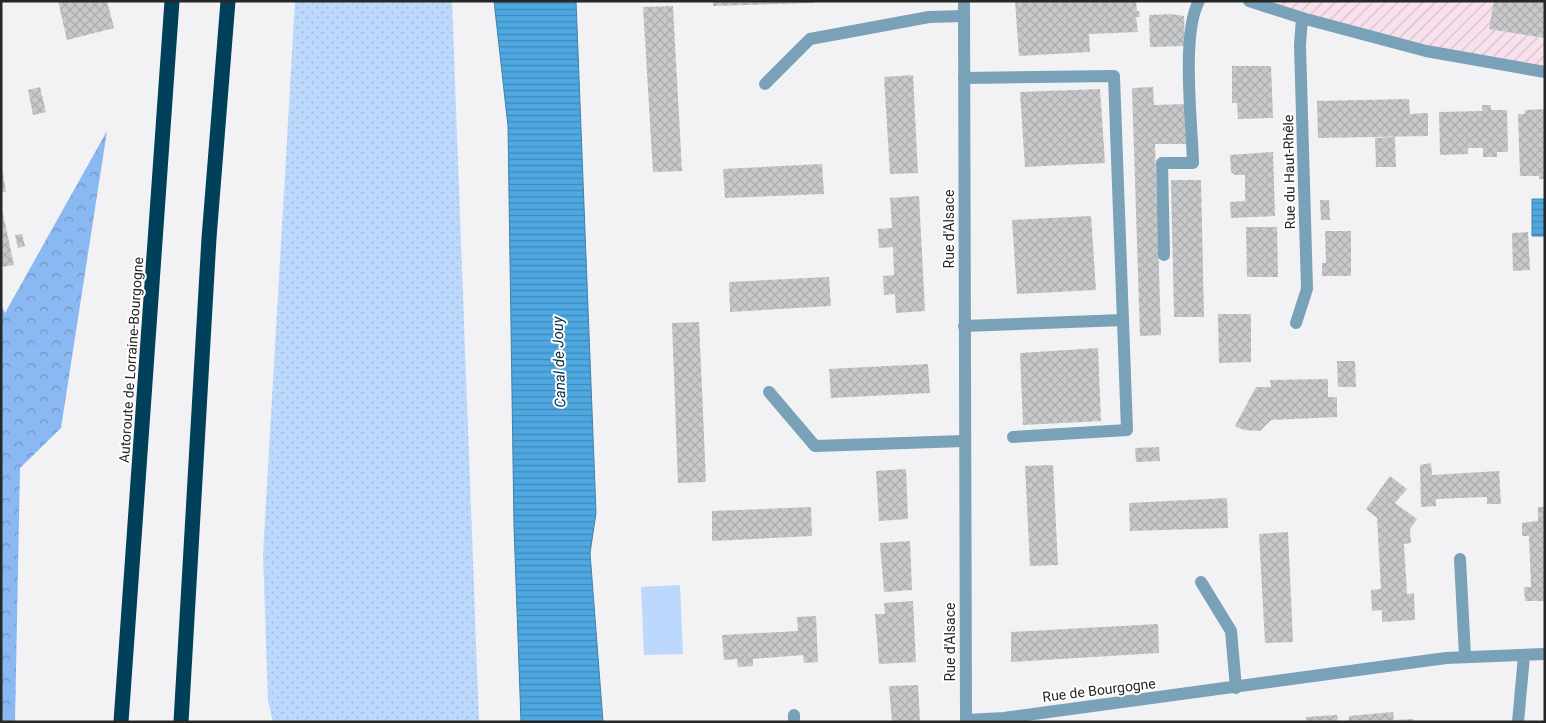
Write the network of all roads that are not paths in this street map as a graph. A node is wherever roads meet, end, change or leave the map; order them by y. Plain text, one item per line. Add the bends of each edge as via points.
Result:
1 (172, 1) edge
2 (228, 1) edge
3 (964, 1) edge
4 (1199, 1) edge
5 (1250, 1) edge
6 (964, 16) junction
7 (1302, 18) junction
8 (1545, 72) edge
9 (964, 78) junction
10 (765, 84) dead end
11 (1164, 255) dead end
12 (1123, 320) junction
13 (1296, 323) dead end
14 (964, 326) junction
15 (769, 392) dead end
16 (1013, 437) dead end
17 (964, 441) junction
18 (1460, 559) dead end
19 (1201, 582) dead end
20 (1545, 654) edge
21 (1466, 656) junction
22 (1524, 656) junction
23 (1236, 688) junction
24 (966, 721) edge
25 (121, 722) edge
26 (180, 722) edge
27 (1518, 722) edge

1 - 25 highway, Autoroute de Lorraine-Bourgogne
2 - 26 highway via 209,238
3 - 6 street, Rue d'Alsace
4 - 11 street via 1189,40 1193,163 1162,163
5 - 7 street
6 - 9 street, Rue d'Alsace
6 - 10 street via 929,17 810,39
7 - 8 street via 1426,51
7 - 13 street, Rue du Haut-Rhêle via 1307,289
9 - 12 street via 1114,76
9 - 14 street, Rue d'Alsace
12 - 14 street
12 - 16 street via 1127,430
14 - 17 street, Rue d'Alsace
15 - 17 street via 815,446
17 - 24 street, Rue d'Alsace
18 - 21 street
19 - 23 street via 1231,631
20 - 22 street, Rue de Bourgogne
21 - 22 street, Rue de Bourgogne
21 - 23 street, Rue de Bourgogne
22 - 27 street
23 - 24 street, Rue de Bourgogne

